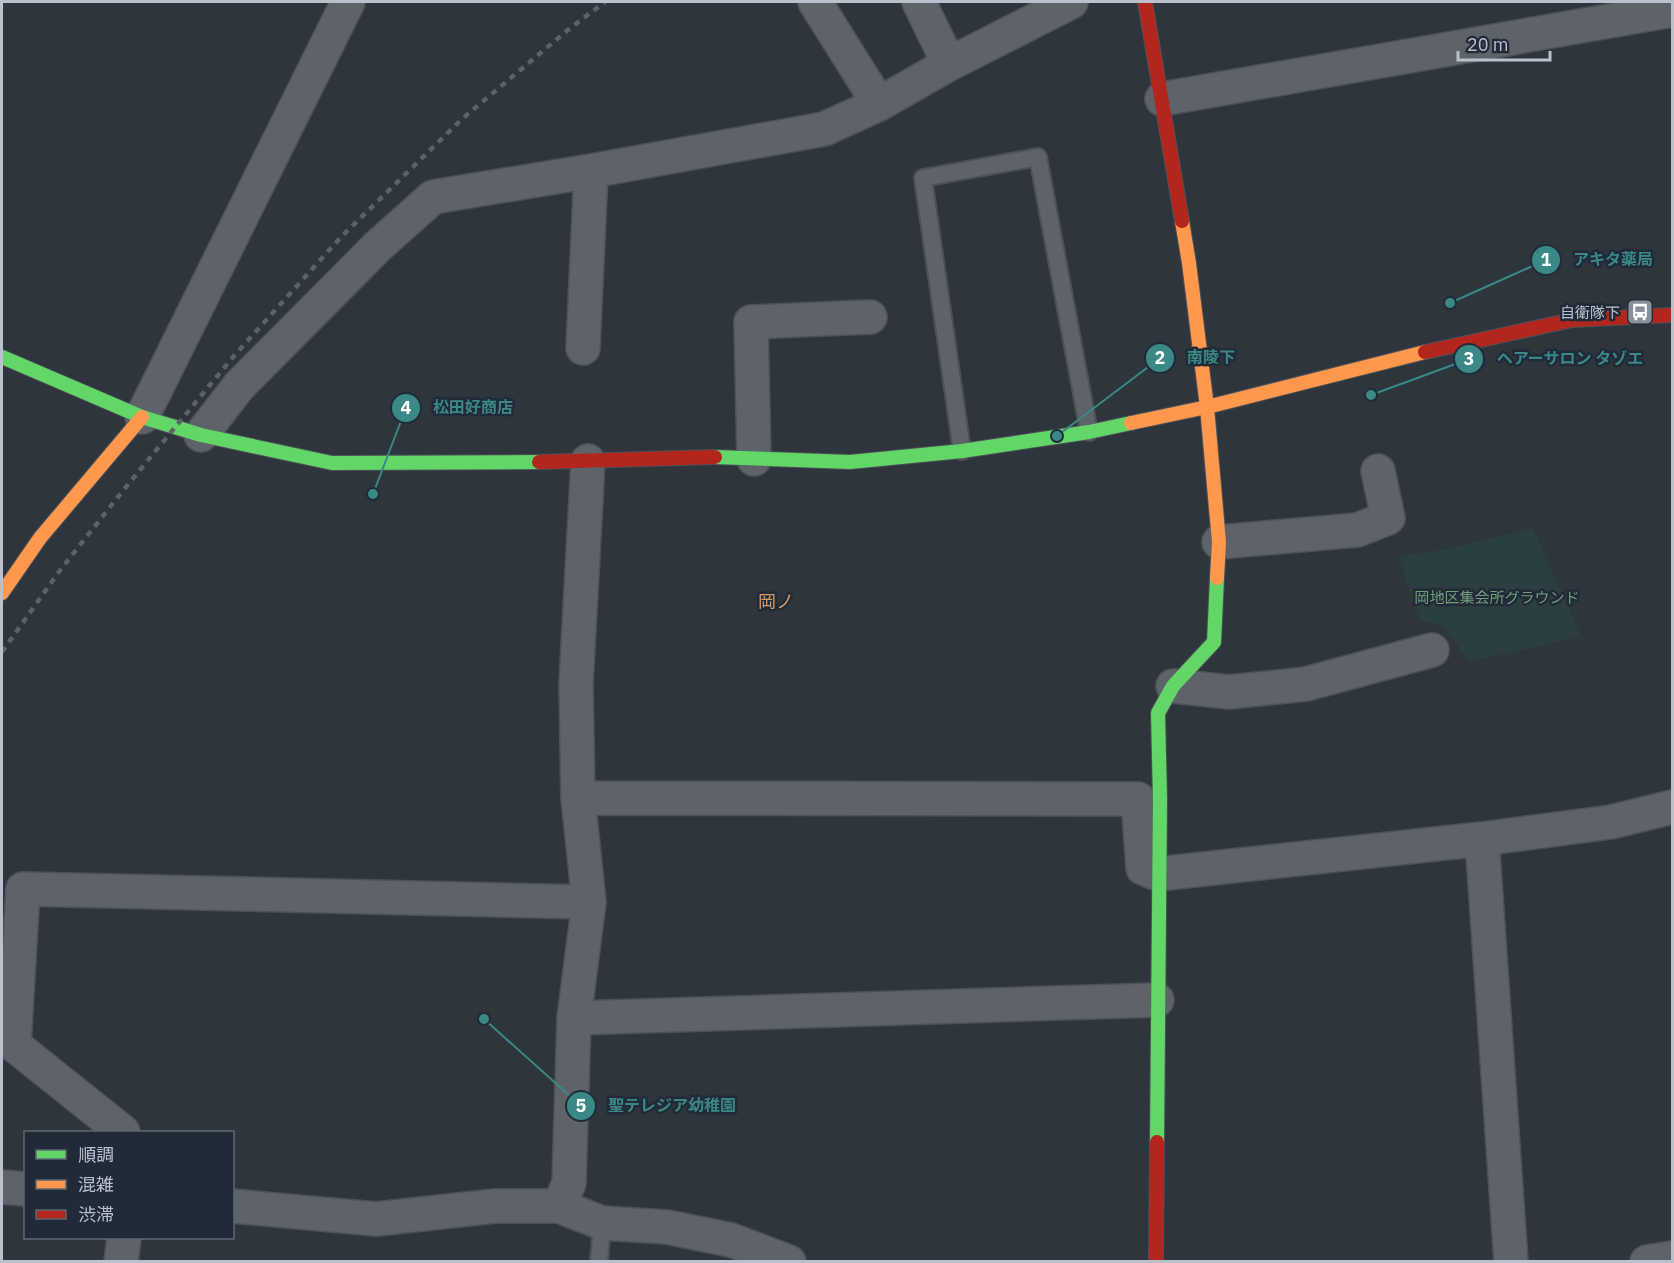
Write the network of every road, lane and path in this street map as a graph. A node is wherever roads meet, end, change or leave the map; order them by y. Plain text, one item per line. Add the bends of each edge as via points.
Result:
1 (348, 2) edge
2 (815, 2) edge
3 (919, 2) edge
4 (1071, 2) edge
5 (1145, 2) edge
6 (1672, 10) edge
7 (949, 64) junction
8 (1161, 99) junction
9 (879, 104) junction
10 (591, 171) junction
11 (1672, 315) edge
12 (870, 317) dead end
13 (583, 348) dead end
14 (2, 357) edge
15 (1207, 407) junction
16 (142, 417) junction
17 (1089, 432) junction
18 (201, 435) junction
19 (962, 451) junction
20 (754, 459) junction
21 (588, 461) junction
22 (1377, 471) dead end
23 (1219, 542) junction
24 (2, 593) edge
25 (1432, 650) dead end
26 (1173, 686) junction
27 (578, 798) junction
28 (1672, 807) edge
29 (1482, 839) junction
30 (1158, 874) junction
31 (589, 902) junction
32 (1157, 1000) junction
33 (574, 1018) junction
34 (122, 1131) edge
35 (2, 1187) edge
36 (24, 1189) edge
37 (234, 1206) edge
38 (559, 1206) junction
39 (602, 1223) junction
40 (124, 1239) edge
41 (1672, 1258) edge
42 (121, 1262) edge
43 (599, 1262) edge
44 (789, 1262) edge
45 (1156, 1262) edge
46 (1511, 1262) edge
47 (1647, 1262) edge

1 - 16 street
2 - 9 street
3 - 7 street
4 - 7 street
5 - 8 street
6 - 8 street
7 - 9 street
8 - 15 street via 1189,263
9 - 10 street via 824,129
10 - 13 street
10 - 18 street via 433,197 378,246 239,386
11 - 15 street via 1572,320 1412,355
12 - 20 street via 751,322
14 - 16 street
15 - 17 street
15 - 23 street
16 - 18 street
16 - 24 street via 40,538
17 - 19 street
17 - 19 lane via 1038,157 923,178
18 - 21 street via 332,463
19 - 20 street via 850,462
20 - 21 street via 703,456
21 - 27 street via 576,684
22 - 23 street via 1388,518 1357,530
23 - 26 street via 1214,642
25 - 26 street via 1306,684 1229,692
26 - 30 street via 1158,712
27 - 30 street via 1138,799 1143,868
27 - 31 street
28 - 29 street via 1611,822
29 - 30 street
29 - 46 street
30 - 32 street
31 - 33 street
31 - 34 street via 23,889 15,1045
32 - 33 street
32 - 45 street
33 - 38 street via 569,1182
35 - 36 street
37 - 38 street via 376,1219 495,1206
38 - 39 street
39 - 43 lane
39 - 44 street via 667,1227 731,1240
40 - 42 street
41 - 47 street

